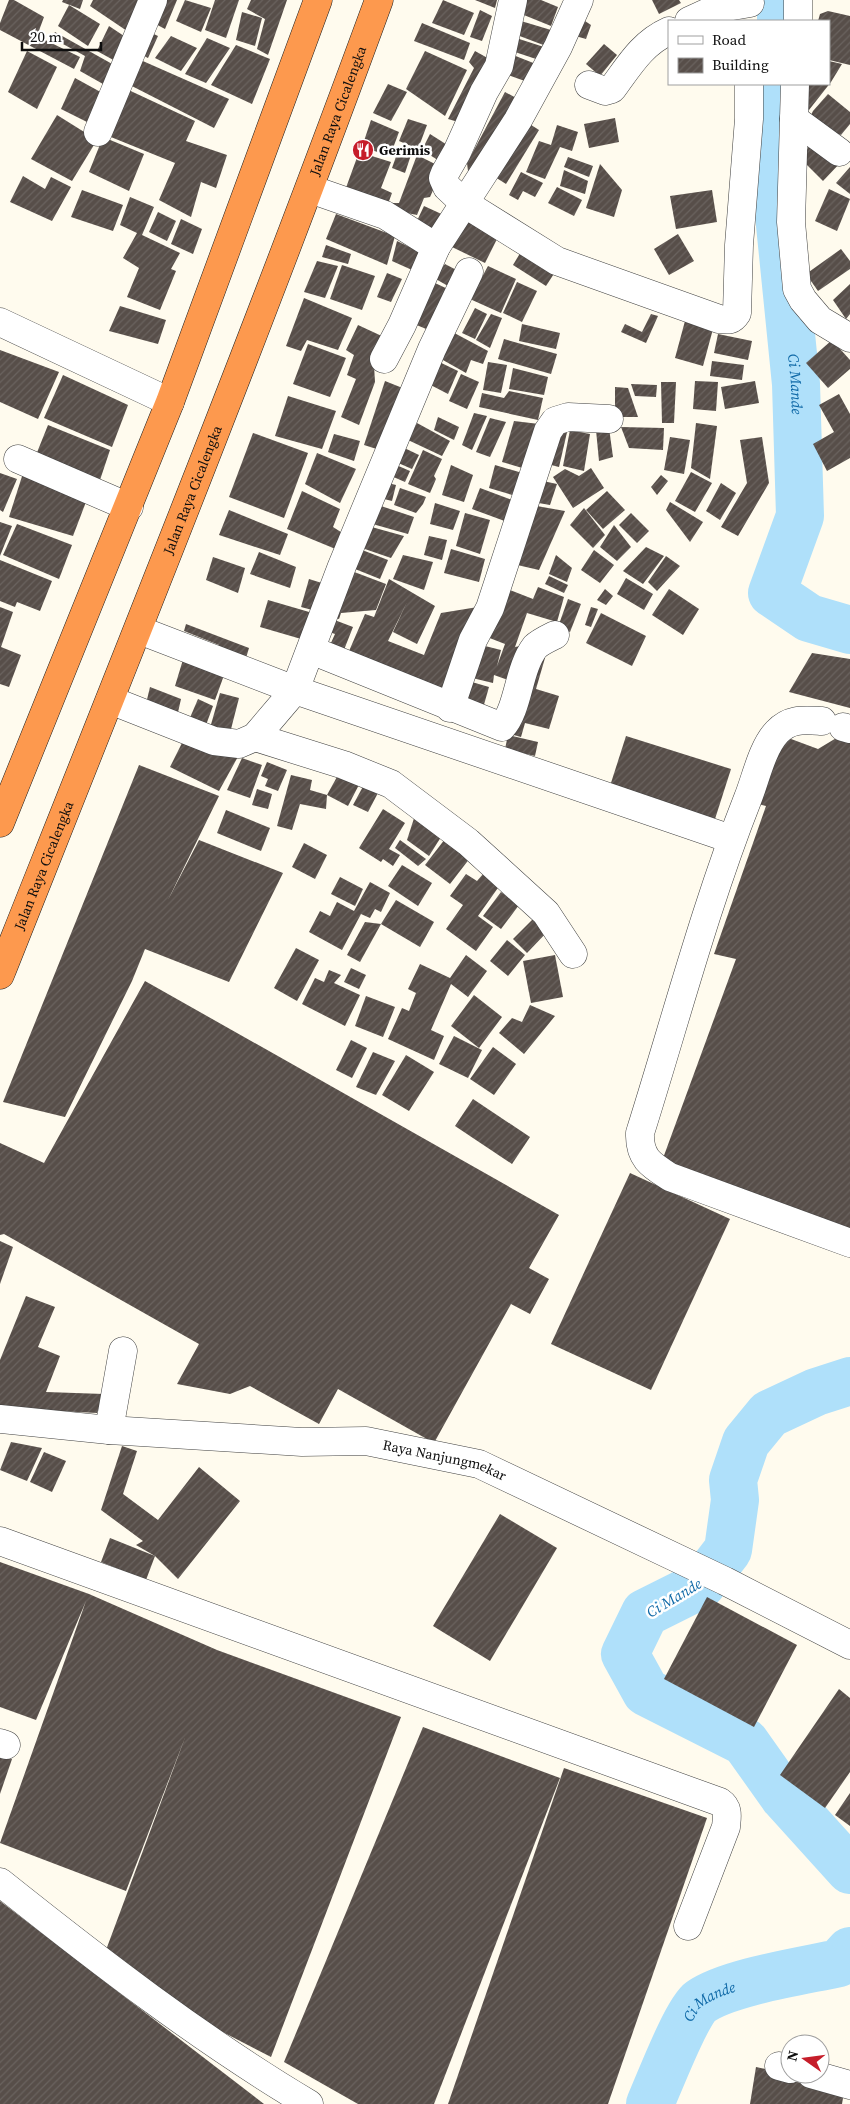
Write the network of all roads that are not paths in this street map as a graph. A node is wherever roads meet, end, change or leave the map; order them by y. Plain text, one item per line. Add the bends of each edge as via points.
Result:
1 (153, 0) edge
2 (318, 0) edge
3 (379, 0) edge
4 (513, 0) edge
5 (579, 0) edge
6 (798, 0) edge
7 (750, 8) edge
8 (691, 20) edge
9 (798, 20) edge
10 (668, 31) edge
11 (589, 85) dead end
12 (750, 85) edge
13 (795, 85) edge
14 (794, 119) junction
15 (98, 132) dead end
16 (839, 152) dead end
17 (310, 189) junction
18 (464, 203) junction
19 (436, 247) junction
20 (469, 272) dead end
21 (0, 322) edge
22 (850, 338) edge
23 (384, 359) dead end
24 (170, 402) junction
25 (609, 419) dead end
26 (18, 459) dead end
27 (129, 507) junction
28 (139, 630) junction
29 (555, 635) dead end
30 (311, 650) junction
31 (295, 690) junction
32 (110, 700) junction
33 (450, 708) junction
34 (838, 726) edge
35 (255, 737) junction
36 (0, 822) edge
37 (731, 839) junction
38 (573, 954) dead end
39 (0, 975) edge
40 (850, 1243) edge
41 (124, 1351) dead end
42 (0, 1419) edge
43 (109, 1430) junction
44 (0, 1541) edge
45 (850, 1645) edge
46 (0, 1882) edge
47 (688, 1926) dead end
48 (830, 2079) edge
49 (850, 2084) edge
50 (309, 2104) edge

1 - 15 street
2 - 24 highway
3 - 17 highway, Jalan Raya Cicalengka
4 - 18 street via 499,66 443,178 447,187
5 - 18 street via 518,120
6 - 9 street
7 - 8 street via 715,9
10 - 11 street via 653,38 638,53 612,89 605,91
12 - 18 street via 737,312 729,320 720,320 557,262
13 - 14 street
14 - 16 street
14 - 22 street via 791,222 797,289 820,320
17 - 19 street via 386,216
17 - 28 highway, Jalan Raya Cicalengka
18 - 19 street
19 - 23 street
20 - 30 street via 425,366 342,566
21 - 24 street
24 - 27 highway
25 - 33 street via 568,417 554,421 548,431 490,608 473,640
26 - 27 street
27 - 36 highway
28 - 31 street
28 - 32 highway, Jalan Raya Cicalengka
29 - 33 street via 536,647 502,727
30 - 31 street
30 - 33 street
31 - 35 street
31 - 37 street
32 - 35 street via 214,741 239,744
32 - 39 highway, Jalan Raya Cicalengka
34 - 37 street via 802,719 788,723 775,734
35 - 38 street via 344,765 391,784 468,842 546,913
37 - 40 street via 640,1133 640,1146 645,1158 670,1177
41 - 43 street
42 - 43 street, Raya Nanjungmekar
43 - 45 street, Raya Nanjungmekar via 302,1442 366,1441 479,1464 725,1581
44 - 47 street via 720,1802 725,1806 726,1827
46 - 50 street via 109,1968 270,2081
48 - 49 street

